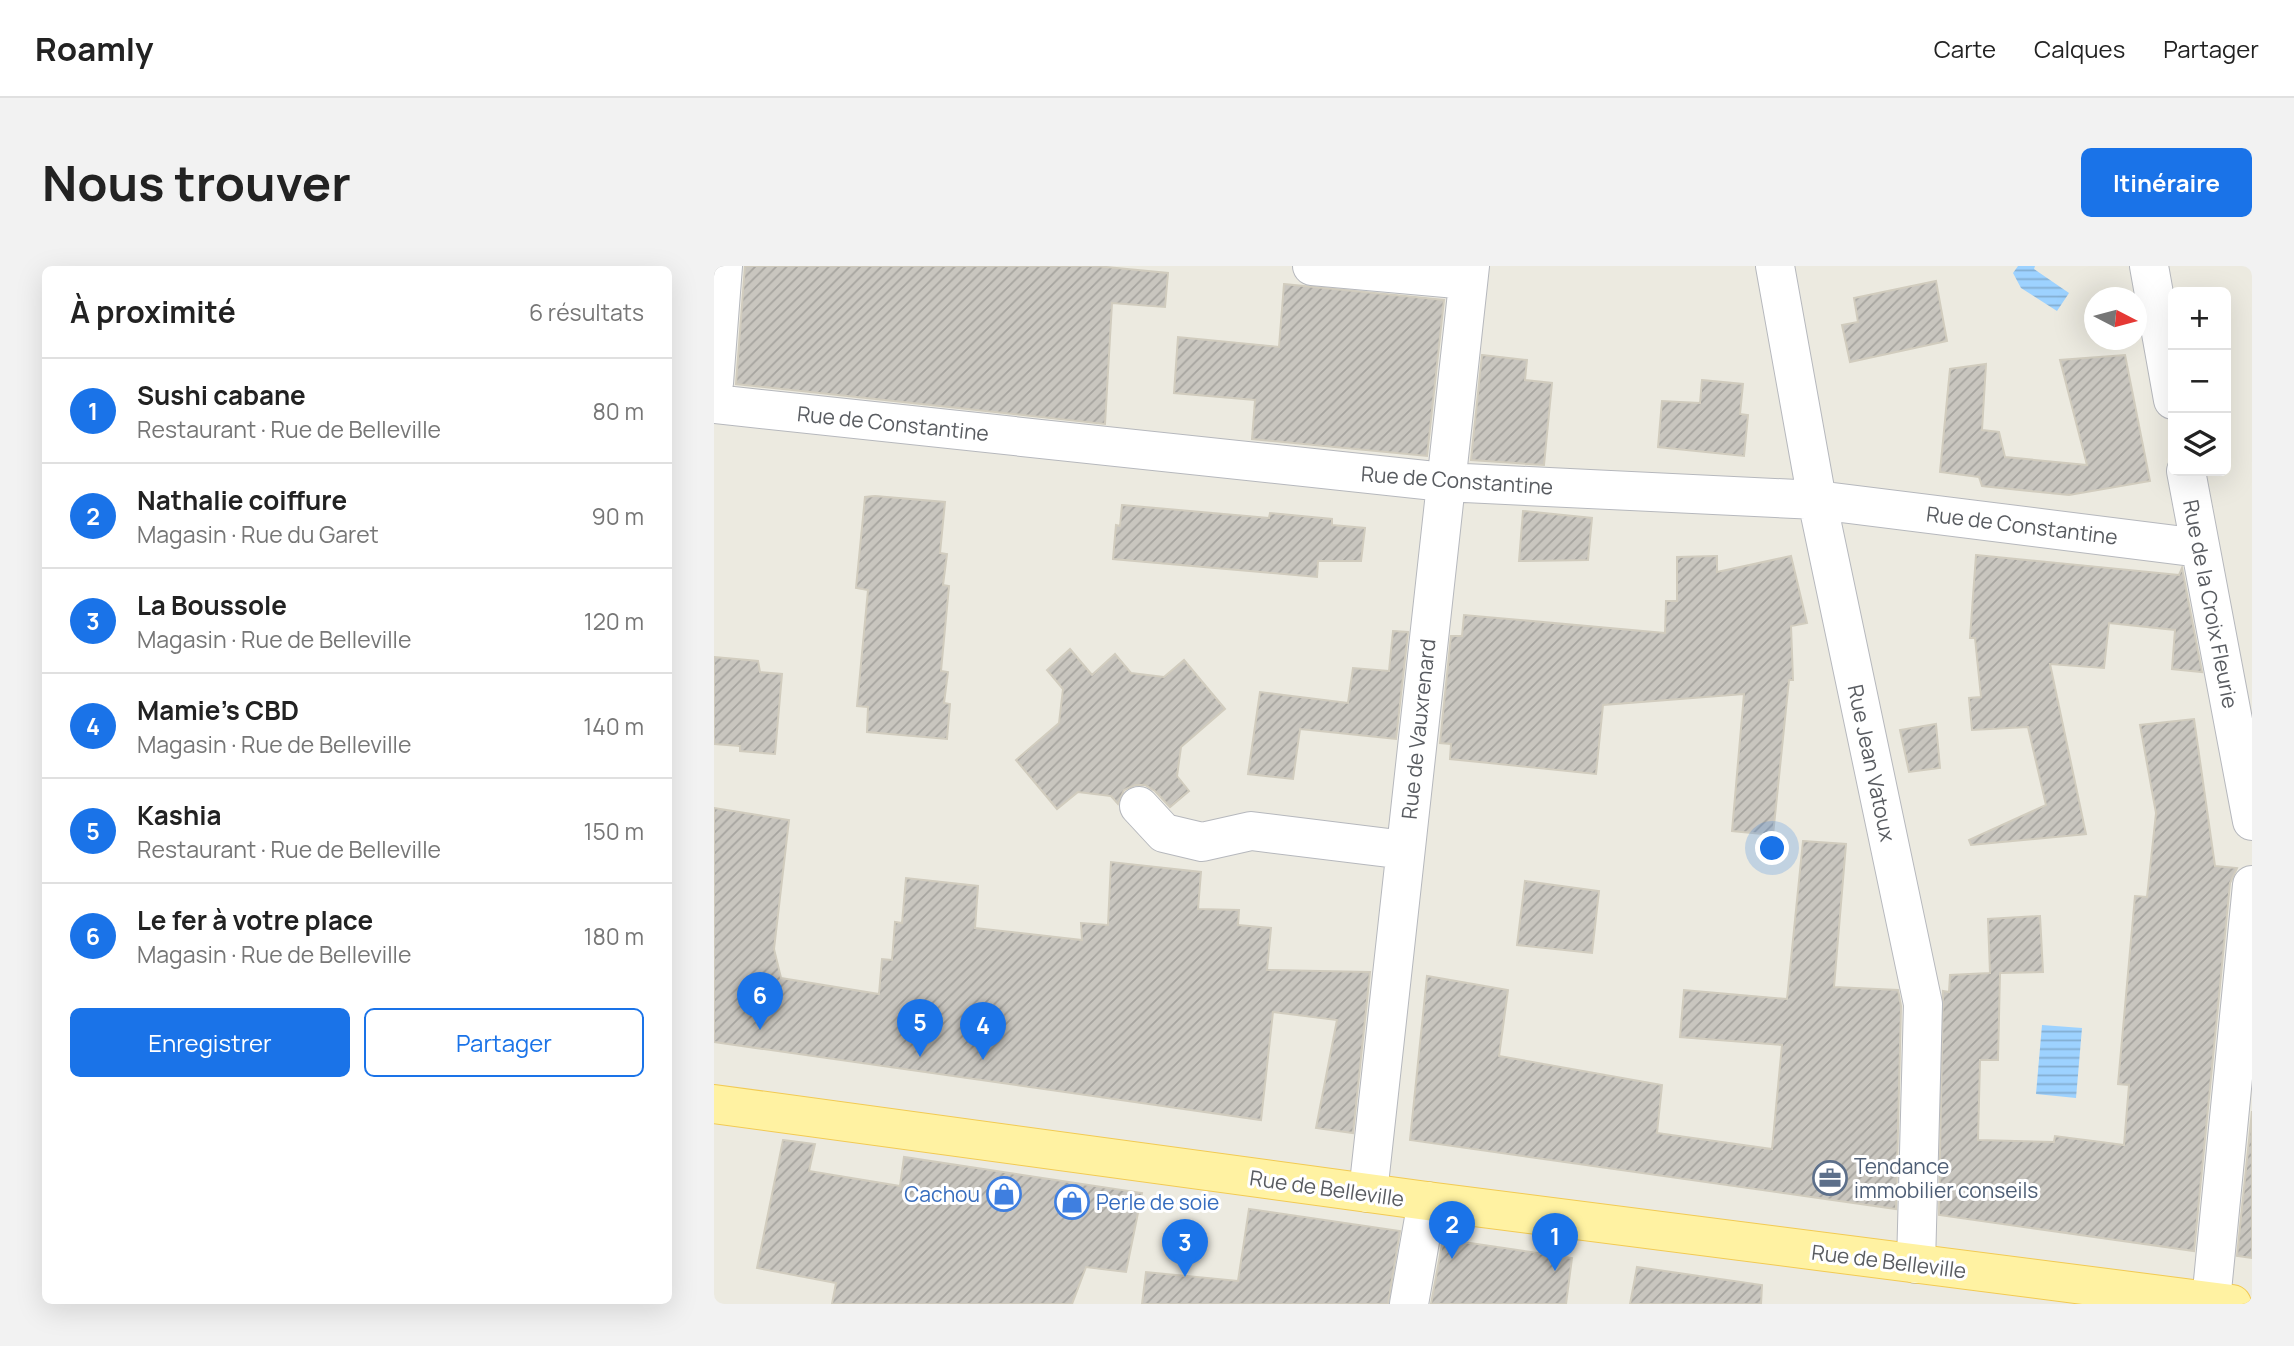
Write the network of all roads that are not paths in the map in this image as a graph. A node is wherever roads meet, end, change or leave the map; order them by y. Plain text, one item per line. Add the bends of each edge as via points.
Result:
1 (723, 266) edge
2 (1312, 266) edge
3 (1775, 266) edge
4 (2149, 266) edge
5 (1469, 273) edge
6 (2168, 372) edge
7 (714, 383) edge
8 (714, 404) edge
9 (2187, 476) edge
10 (1444, 482) junction
11 (1817, 500) junction
12 (2200, 548) junction
13 (1139, 806) dead end
14 (2252, 821) edge
15 (1405, 850) junction
16 (2252, 885) edge
17 (714, 1104) edge
18 (1368, 1193) junction
19 (1427, 1201) junction
20 (1916, 1264) junction
21 (2221, 1302) edge
22 (1409, 1304) edge

1 - 7 street
2 - 5 street
3 - 11 street, Rue Jean Vatoux
4 - 6 street
5 - 10 street, Rue de Vauxrenard
8 - 10 street, Rue de Constantine
9 - 12 street, Rue de la Croix Fleurie
10 - 11 street, Rue de Constantine
10 - 15 street, Rue de Vauxrenard
11 - 12 street, Rue de Constantine
11 - 20 street, Rue Jean Vatoux via 1923,1003
12 - 14 street, Rue de la Croix Fleurie
13 - 15 street via 1164,832 1202,842 1251,831
15 - 18 street, Rue de Vauxrenard
16 - 21 street
17 - 18 main road, Rue de Belleville
18 - 19 main road, Rue de Belleville
19 - 20 main road, Rue de Belleville
19 - 22 street
20 - 21 main road, Rue de Belleville

